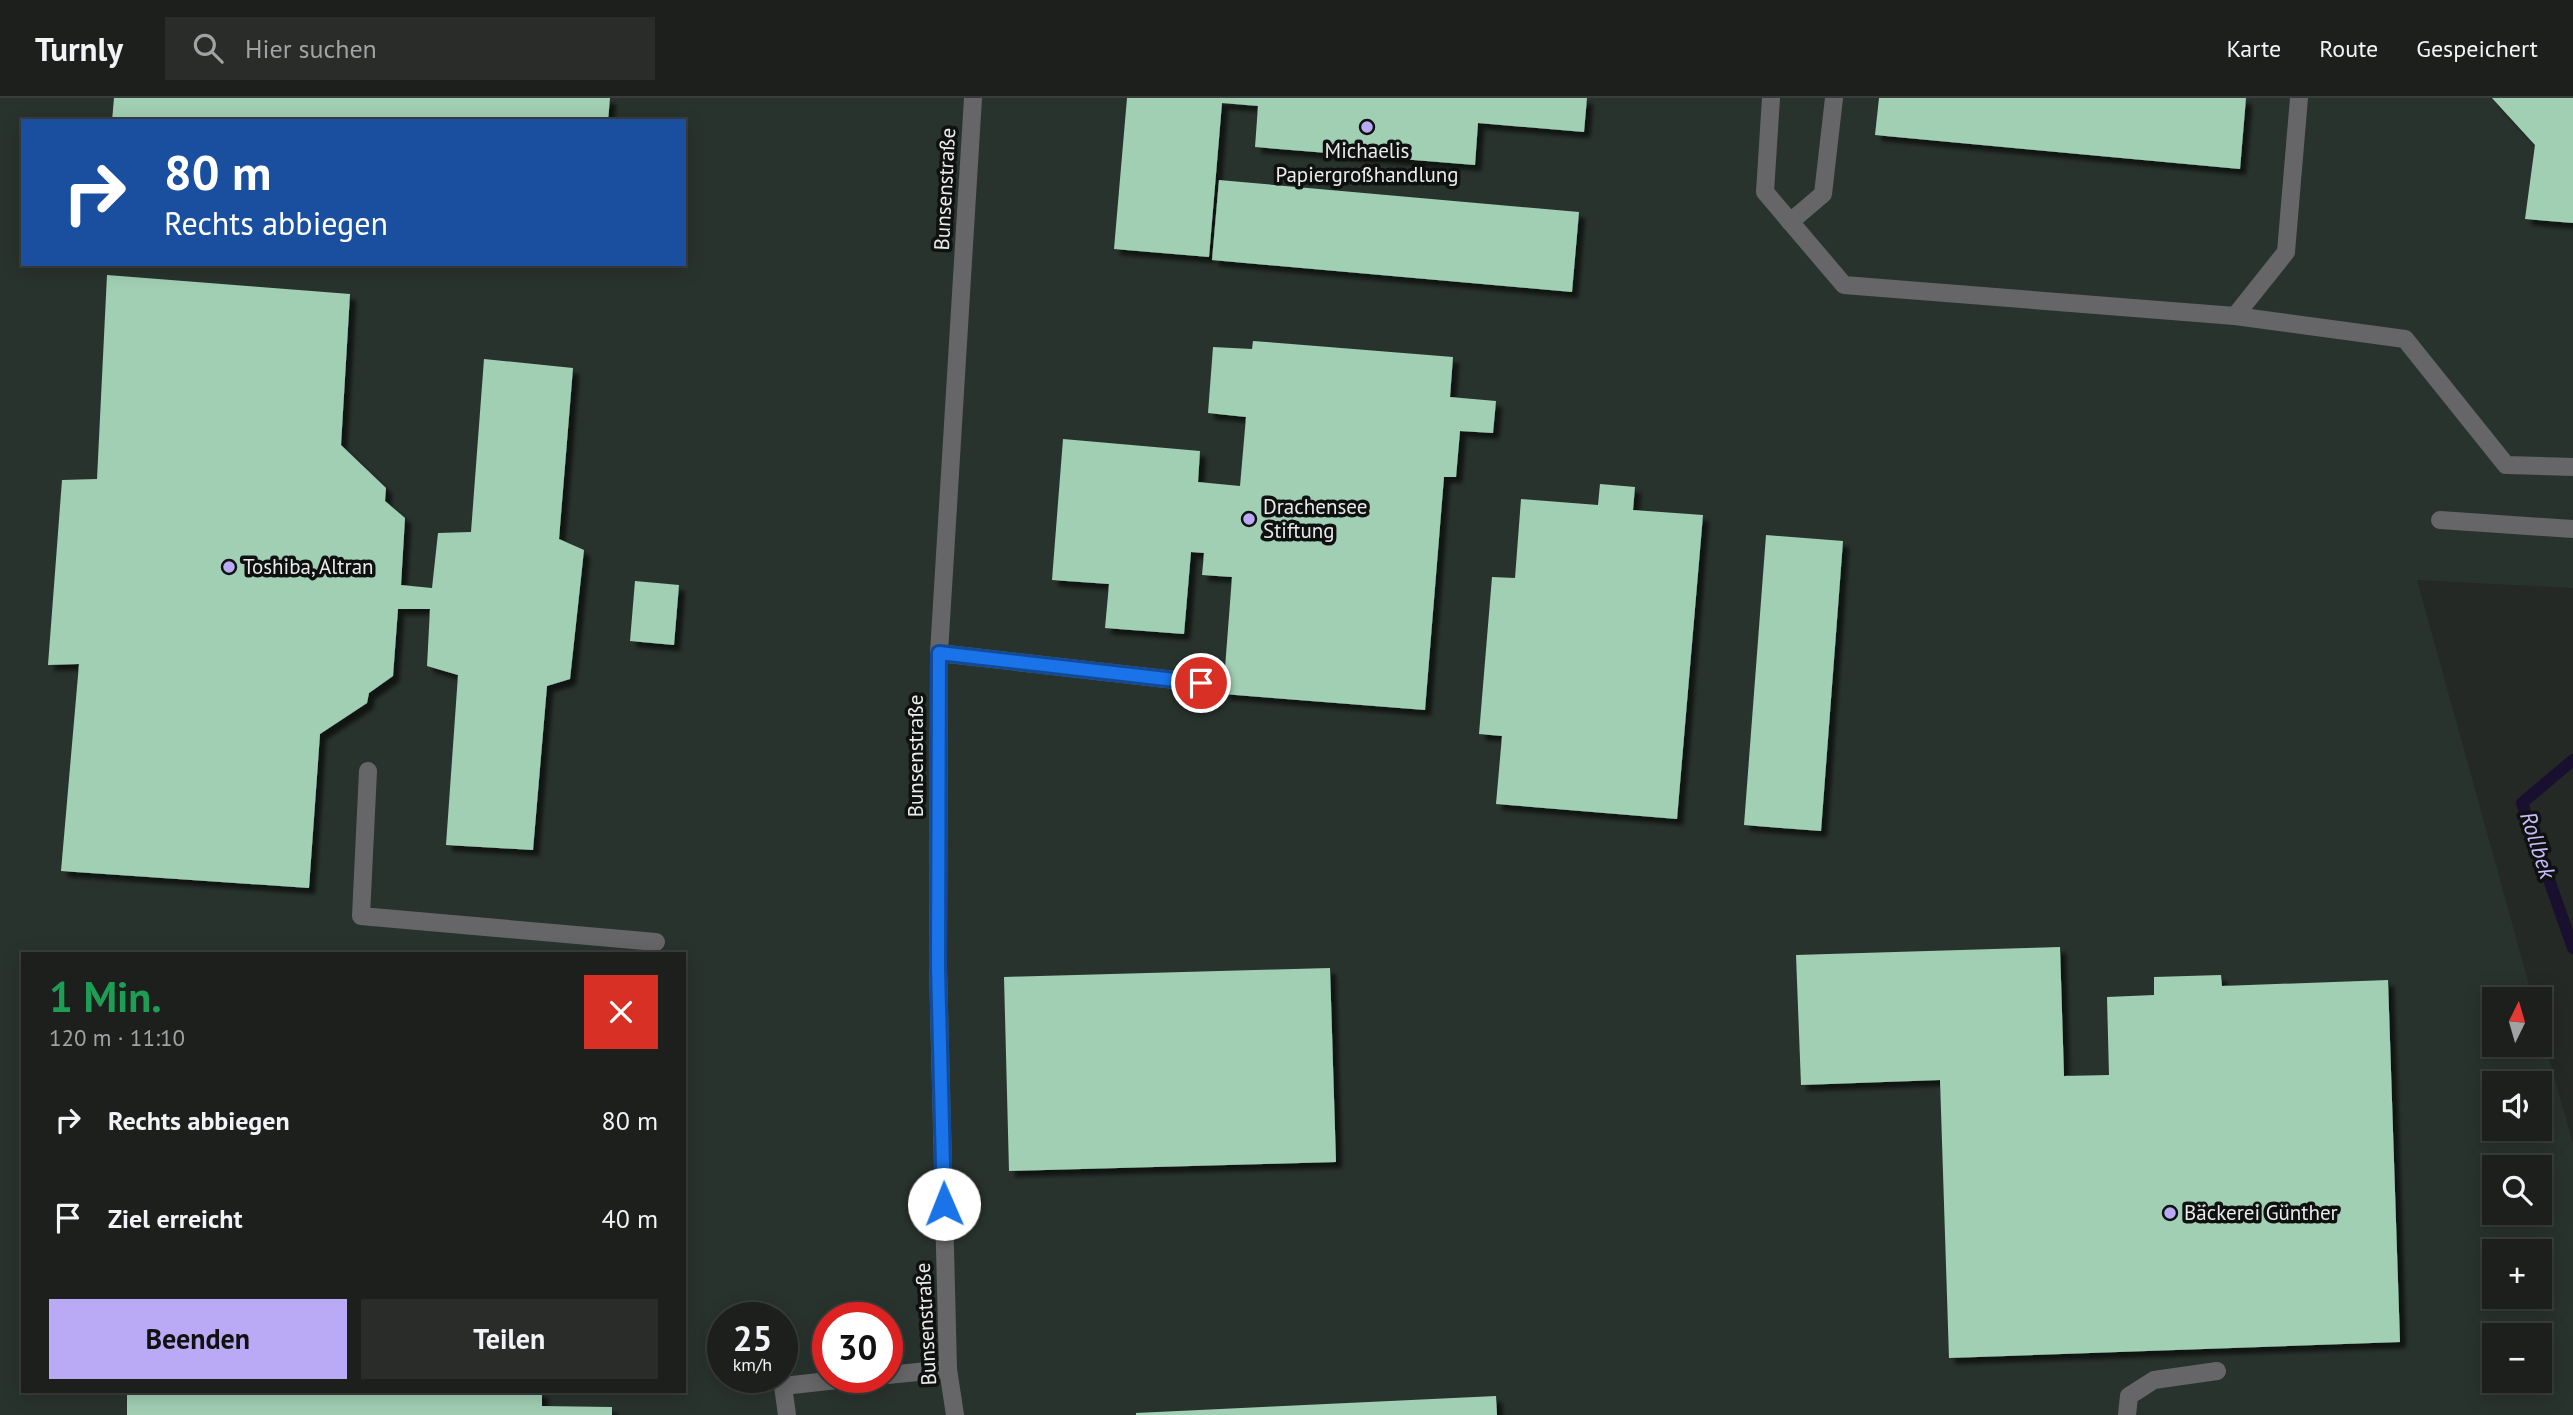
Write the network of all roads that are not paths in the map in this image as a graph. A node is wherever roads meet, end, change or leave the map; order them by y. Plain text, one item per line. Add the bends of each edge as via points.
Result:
1 (973, 98) edge
2 (1771, 98) edge
3 (1834, 98) edge
4 (2299, 98) edge
5 (1790, 222) junction
6 (2235, 316) junction
7 (2573, 467) edge
8 (2440, 520) dead end
9 (2573, 529) edge
10 (939, 653) junction
11 (1201, 683) dead end
12 (368, 771) dead end
13 (656, 942) dead end
14 (948, 1369) junction
15 (2217, 1371) dead end
16 (903, 1373) edge
17 (812, 1383) edge
18 (787, 1415) edge
19 (955, 1415) edge
20 (2127, 1415) edge

1 - 10 street, Bunsenstraße
2 - 5 street via 1765,192
3 - 5 street via 1823,194
4 - 6 street via 2286,252
5 - 6 street via 1844,285
6 - 7 street via 2405,339 2506,465
8 - 9 street
10 - 11 street
10 - 14 street, Bunsenstraße via 938,967
12 - 13 street via 361,916
14 - 16 street
14 - 19 street, Bunsenstraße
15 - 20 street via 2154,1380 2129,1396
17 - 18 street via 783,1386

